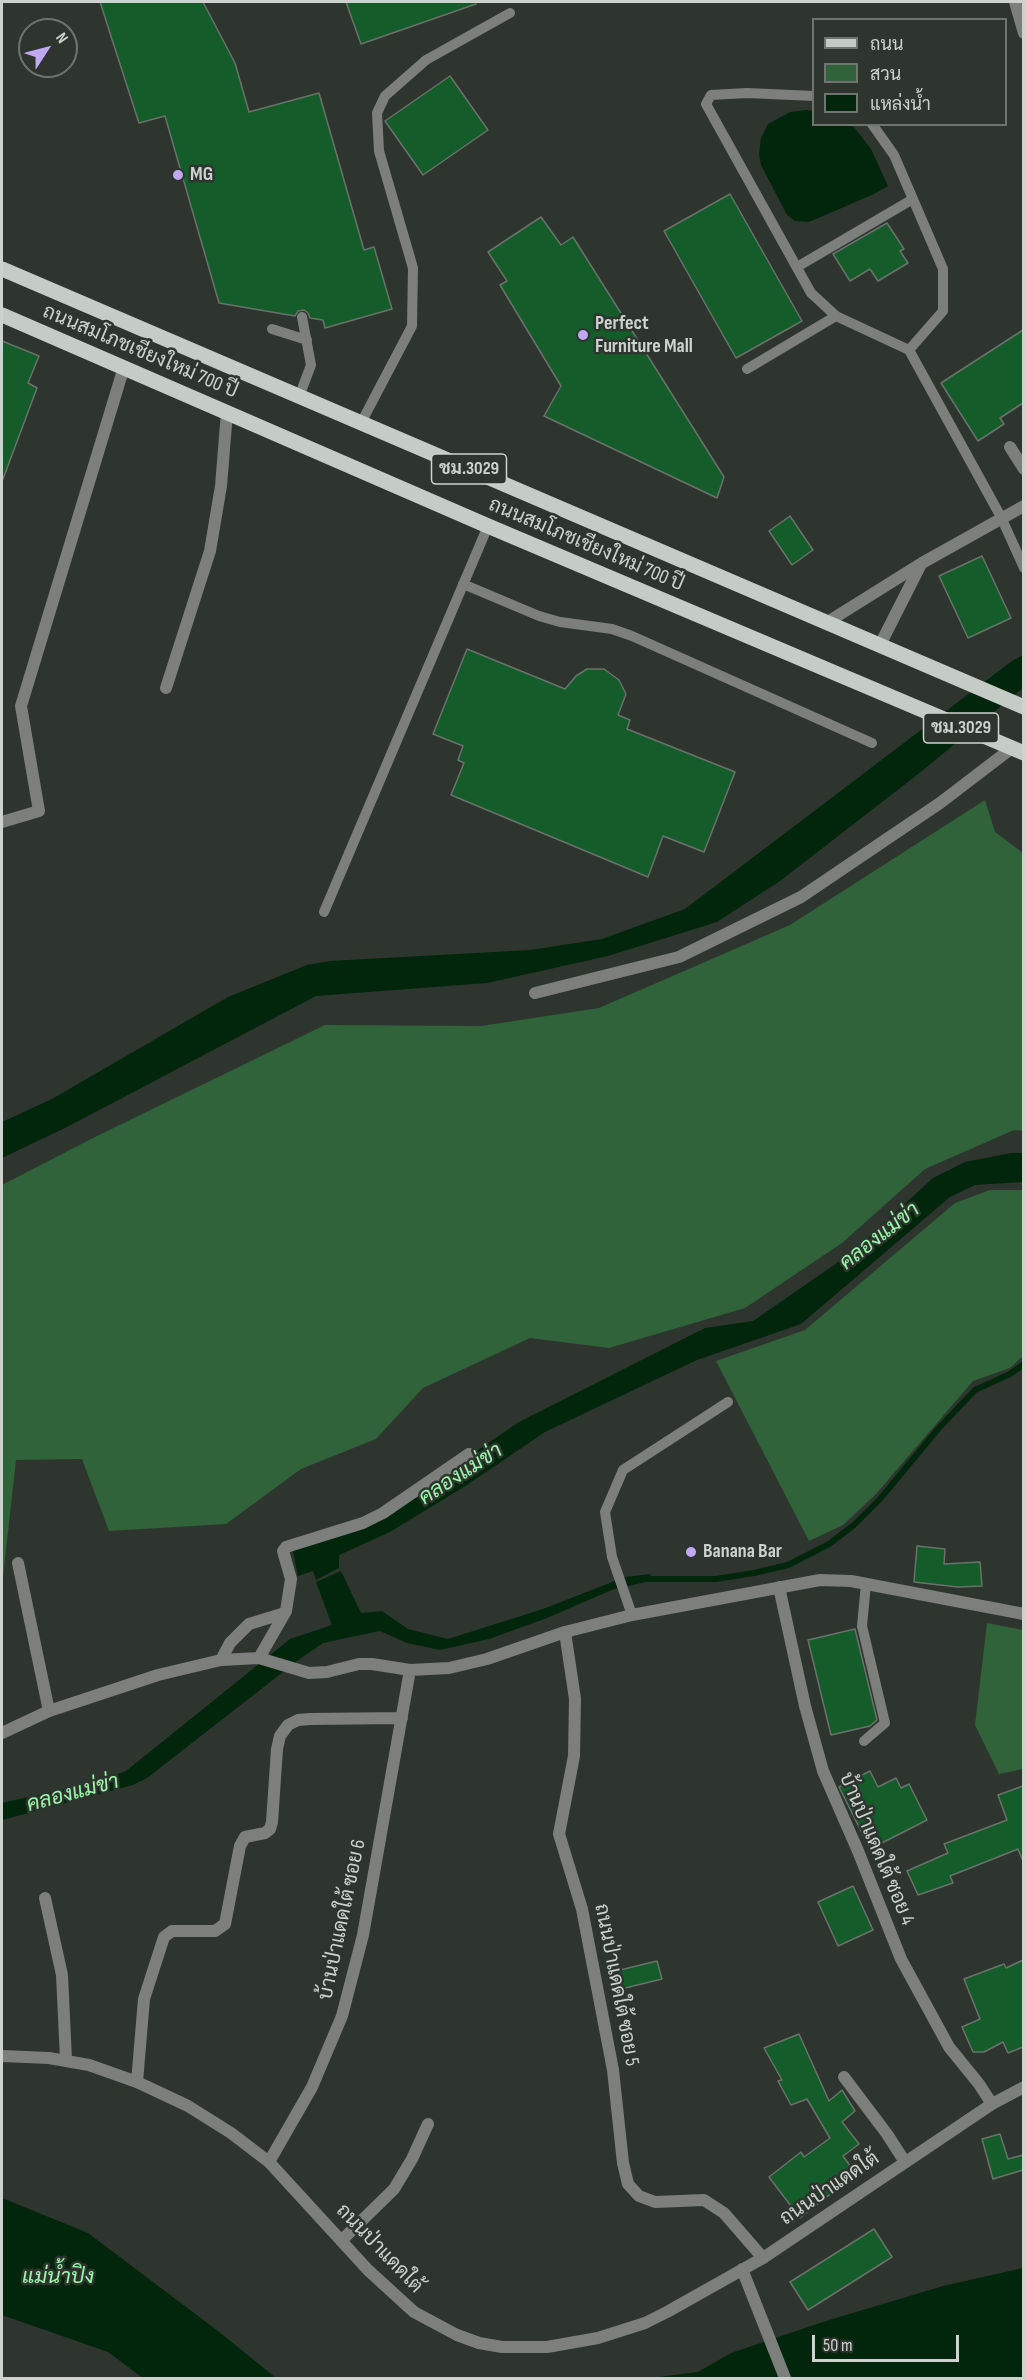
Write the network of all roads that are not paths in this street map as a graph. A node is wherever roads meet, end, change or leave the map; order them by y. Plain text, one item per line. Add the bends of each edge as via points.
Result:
1 (1015, 2) edge
2 (510, 13) dead end
3 (1023, 33) edge
4 (812, 96) edge
5 (873, 126) edge
6 (913, 199) junction
7 (796, 267) junction
8 (2, 269) edge
9 (2, 315) edge
10 (836, 316) junction
11 (302, 317) dead end
12 (272, 328) dead end
13 (307, 340) junction
14 (909, 350) junction
15 (124, 367) junction
16 (747, 369) dead end
17 (299, 397) junction
18 (227, 412) junction
19 (361, 423) junction
20 (1010, 447) dead end
21 (1023, 469) edge
22 (1023, 506) edge
23 (1001, 517) junction
24 (488, 526) junction
25 (922, 563) junction
26 (1023, 568) edge
27 (463, 584) junction
28 (826, 623) junction
29 (880, 645) junction
30 (166, 688) dead end
31 (1023, 707) edge
32 (872, 743) dead end
33 (1018, 751) edge
34 (2, 822) edge
35 (324, 912) dead end
36 (535, 993) dead end
37 (728, 1402) dead end
38 (469, 1454) dead end
39 (18, 1563) dead end
40 (866, 1584) junction
41 (779, 1587) junction
42 (285, 1613) junction
43 (1023, 1614) edge
44 (632, 1615) junction
45 (565, 1632) junction
46 (261, 1659) junction
47 (221, 1660) junction
48 (410, 1670) junction
49 (49, 1710) junction
50 (402, 1718) junction
51 (2, 1733) edge
52 (864, 1741) dead end
53 (45, 1898) dead end
54 (2, 2056) edge
55 (66, 2061) junction
56 (844, 2077) dead end
57 (137, 2082) junction
58 (1023, 2087) edge
59 (992, 2104) junction
60 (428, 2124) dead end
61 (269, 2162) junction
62 (905, 2162) junction
63 (342, 2240) junction
64 (763, 2258) junction
65 (742, 2269) junction
66 (785, 2379) edge

1 - 3 street
2 - 19 lane via 426,60 385,96 377,113 379,151 412,268 412,326
4 - 7 lane via 711,95 706,104
5 - 6 lane via 894,155
6 - 7 lane
6 - 14 lane via 943,269 943,311
7 - 10 lane via 811,293
8 - 17 main road, ถนนสมโภชเชียงใหม่ 700 ปี / ชม.3029
9 - 15 main road, ถนนสมโภชเชียงใหม่ 700 ปี / ชม.3029
10 - 14 lane
10 - 16 lane
11 - 13 lane
12 - 13 lane
13 - 17 lane via 311,365
14 - 23 lane
15 - 18 main road, ถนนสมโภชเชียงใหม่ 700 ปี / ชม.3029
15 - 34 street via 21,706 39,811
17 - 19 main road, ถนนสมโภชเชียงใหม่ 700 ปี / ชม.3029
18 - 24 main road, ถนนสมโภชเชียงใหม่ 700 ปี / ชม.3029
18 - 30 street via 221,486 210,550
19 - 28 main road, ถนนสมโภชเชียงใหม่ 700 ปี / ชม.3029
20 - 21 street
22 - 23 street
23 - 25 street
23 - 26 lane
24 - 27 lane
24 - 33 main road, ถนนสมโภชเชียงใหม่ 700 ปี / ชม.3029
25 - 28 street
25 - 29 street
27 - 32 lane via 539,616 632,636
27 - 35 lane
28 - 29 main road, ถนนสมโภชเชียงใหม่ 700 ปี / ชม.3029
29 - 31 main road, ถนนสมโภชเชียงใหม่ 700 ปี / ชม.3029
33 - 36 street via 801,897 679,957
37 - 44 lane via 623,1470 605,1512 612,1557
38 - 42 street via 383,1514 286,1547 283,1551 291,1579
39 - 49 street
40 - 41 street via 835,1579
40 - 43 street
40 - 52 lane via 862,1626 885,1723
41 - 44 street
41 - 59 street, บ้านป่าแดดใต้ ซอย 4 via 823,1771 901,1959 949,2048
42 - 46 street
42 - 47 street via 249,1624 230,1643
44 - 45 street
45 - 48 street via 469,1664
45 - 64 street, ถนนป่าแดดใต้ ซอย 5 via 575,1699 574,1756 559,1834 582,1909 613,2070 628,2184 639,2196 655,2202 704,2200 724,2213
46 - 47 street
46 - 48 street via 309,1673 359,1664
47 - 49 street via 158,1675
48 - 50 street, บ้านป่าแดดใต้ ซอย 6
49 - 51 street
50 - 57 street via 310,1719 288,1725 277,1749 270,1829 245,1837 240,1846 225,1924 214,1931 172,1931 164,1937 144,1999
50 - 61 street, บ้านป่าแดดใต้ ซอย 6 via 363,1935 342,2016 312,2087
53 - 55 street via 62,1975
54 - 55 street, ถนนป่าแดดใต้
55 - 57 street, ถนนป่าแดดใต้
56 - 62 street
57 - 61 street, ถนนป่าแดดใต้ via 212,2120
58 - 59 street, ถนนป่าแดดใต้
59 - 62 street, ถนนป่าแดดใต้
60 - 63 street via 394,2189
61 - 63 street, ถนนป่าแดดใต้
62 - 64 street, ถนนป่าแดดใต้
63 - 65 street, ถนนป่าแดดใต้ via 414,2312 457,2335 502,2347 547,2346 622,2331 667,2312
64 - 65 street, ถนนป่าแดดใต้
65 - 66 street

